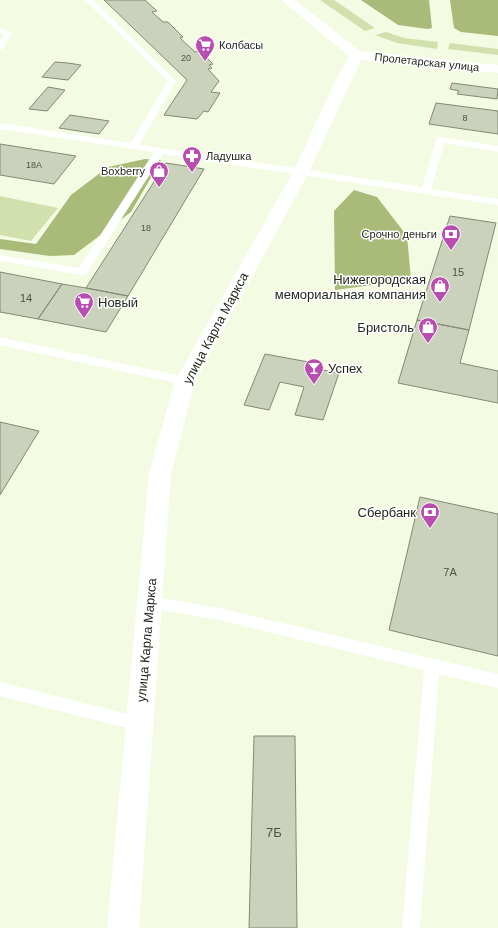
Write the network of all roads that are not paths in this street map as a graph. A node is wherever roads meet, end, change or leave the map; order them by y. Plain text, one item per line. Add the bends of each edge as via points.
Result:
1 (89, 0) edge
2 (287, 0) edge
3 (0, 30) edge
4 (0, 48) edge
5 (356, 55) junction
6 (498, 69) edge
7 (0, 126) edge
8 (134, 146) junction
9 (498, 149) edge
10 (160, 151) junction
11 (301, 172) junction
12 (426, 190) junction
13 (498, 202) edge
14 (2, 260) edge
15 (0, 341) edge
16 (185, 381) junction
17 (150, 602) junction
18 (432, 666) junction
19 (498, 682) edge
20 (0, 689) edge
21 (139, 724) junction
22 (123, 928) edge
23 (411, 928) edge

1 - 8 lane via 172,81
2 - 5 street
3 - 4 lane via 8,33
5 - 6 street, Пролетарская улица
5 - 11 street, улица Карла Маркса
7 - 8 lane
8 - 10 lane
9 - 12 lane via 440,140
10 - 11 lane
10 - 14 lane via 82,272
11 - 12 lane
11 - 16 street, улица Карла Маркса
12 - 13 lane
15 - 16 lane
16 - 17 street, улица Карла Маркса via 160,474
17 - 18 lane via 219,614
17 - 21 street, улица Карла Маркса
18 - 19 lane
18 - 23 lane
20 - 21 lane
21 - 22 street, улица Карла Маркса

